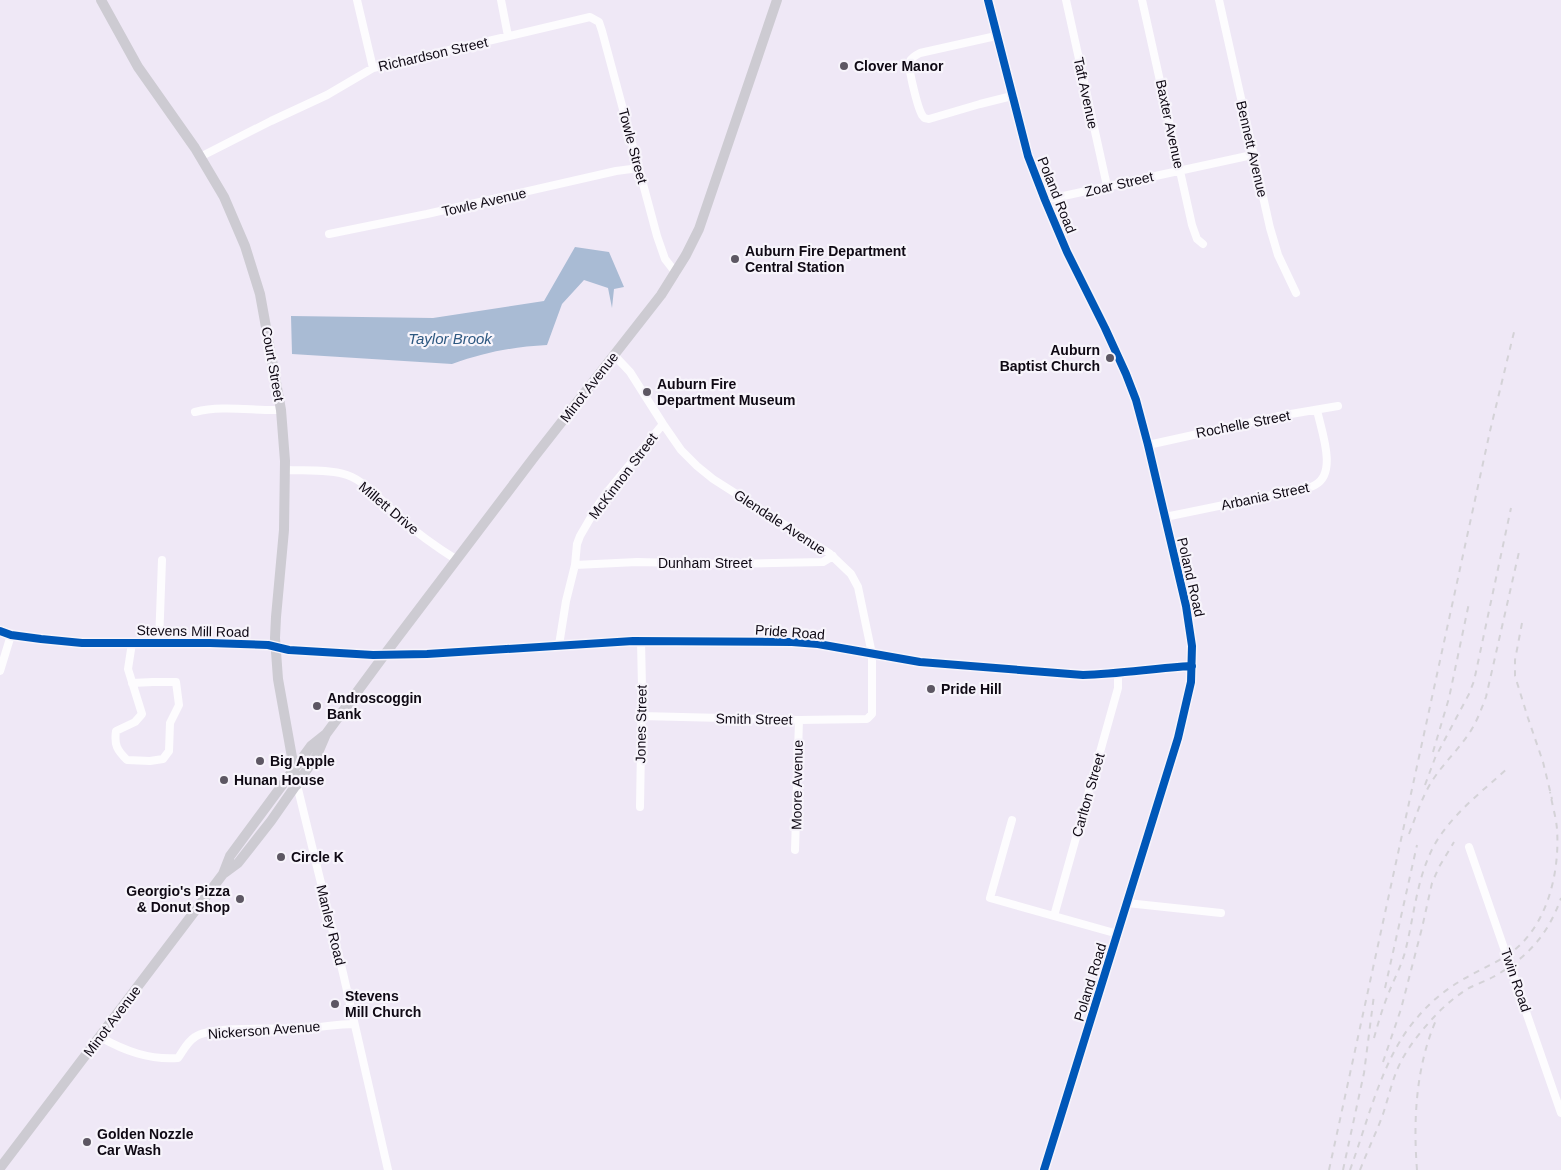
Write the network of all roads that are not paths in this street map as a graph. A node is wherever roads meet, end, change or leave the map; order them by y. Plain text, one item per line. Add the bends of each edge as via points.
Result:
1 (101, 0) edge
2 (356, 0) edge
3 (501, 0) edge
4 (777, 0) edge
5 (988, 0) edge
6 (1066, 0) edge
7 (1142, 0) edge
8 (1219, 0) edge
9 (595, 18) joint
10 (508, 36) junction
11 (996, 36) junction
12 (373, 68) junction
13 (1012, 96) junction
14 (1252, 155) junction
15 (200, 157) junction
16 (639, 168) junction
17 (1180, 170) junction
18 (1107, 186) junction
19 (1045, 200) junction
20 (329, 234) dead end
21 (1202, 244) dead end
22 (676, 272) junction
23 (1296, 294) dead end
24 (614, 355) junction
25 (1338, 406) dead end
26 (281, 410) junction
27 (1317, 410) junction
28 (195, 412) dead end
29 (663, 424) junction
30 (1148, 445) junction
31 (286, 470) junction
32 (1165, 517) junction
33 (833, 556) junction
34 (162, 560) dead end
35 (457, 560) junction
36 (575, 565) junction
37 (0, 631) edge
38 (10, 635) junction
39 (641, 641) junction
40 (132, 643) junction
41 (159, 643) junction
42 (559, 645) junction
43 (276, 646) junction
44 (385, 654) junction
45 (872, 654) junction
46 (1192, 666) junction
47 (0, 671) edge
48 (1118, 673) junction
49 (132, 683) junction
50 (641, 716) junction
51 (799, 720) junction
52 (867, 720) joint
53 (326, 734) junction
54 (294, 768) junction
55 (297, 785) junction
56 (640, 807) dead end
57 (1012, 820) dead end
58 (1469, 847) dead end
59 (795, 850) dead end
60 (222, 874) junction
61 (1128, 903) junction
62 (1221, 913) dead end
63 (1054, 916) junction
64 (1118, 934) junction
65 (354, 1024) junction
66 (100, 1037) junction
67 (1561, 1113) edge
68 (0, 1168) edge
69 (388, 1170) edge
70 (1044, 1170) edge

1 - 15 main road, Court Street via 138,67
2 - 12 street
3 - 10 street
4 - 22 main road, Minot Avenue via 707,208
5 - 11 street, Poland Road
6 - 18 street, Taft Avenue
7 - 17 street, Baxter Avenue
8 - 14 street, Bennett Avenue
9 - 10 street, Richardson Street via 581,18
9 - 16 street, Towle Street via 602,31
10 - 12 street, Richardson Street
11 - 13 street, Poland Road
11 - 13 street via 920,54 910,60 916,95 921,112 929,119
12 - 15 street, Richardson Street via 327,95
13 - 19 street, Poland Road via 1028,156
14 - 17 street, Zoar Street
14 - 23 street, Bennett Avenue via 1274,244
15 - 26 main road, Court Street via 234,218 254,275
16 - 20 street, Towle Avenue
16 - 22 street, Towle Street via 663,255
17 - 18 street, Zoar Street
17 - 21 street, Baxter Avenue via 1196,236
18 - 19 street, Zoar Street
19 - 30 street, Poland Road via 1126,374
22 - 24 main road, Minot Avenue
24 - 29 street, Glendale Avenue via 630,372
24 - 35 main road, Minot Avenue
25 - 27 street, Rochelle Street
26 - 28 street via 210,408
26 - 31 main road, Court Street
27 - 30 street, Rochelle Street
27 - 32 street, Arbania Street via 1327,462 1320,482 1311,487
29 - 33 street, Glendale Avenue via 688,459 713,479
29 - 36 street, McKinnon Street via 598,505 580,536
30 - 32 street, Poland Road
31 - 35 street, Millett Drive via 352,477 402,520
31 - 43 main road, Court Street
32 - 46 street, Poland Road via 1190,627
33 - 36 street, Dunham Street via 822,562
33 - 45 street, Glendale Avenue via 856,582
34 - 41 street
35 - 44 main road, Minot Avenue
36 - 42 street, McKinnon Street
37 - 38 street, Stevens Mill Road
38 - 40 street, Stevens Mill Road via 64,642
38 - 47 street
39 - 42 street, Pride Road
39 - 45 street, Pride Road via 806,643
39 - 50 street, Jones Street
40 - 41 street, Stevens Mill Road
40 - 49 street via 128,669
41 - 43 street, Stevens Mill Road
42 - 44 street, Pride Road
43 - 44 street, Stevens Mill Road via 289,650
43 - 54 main road, Court Street via 278,679
44 - 53 main road, Minot Avenue
45 - 48 street, Pride Road via 994,669 1083,675
45 - 52 street, Glendale Avenue via 872,714
46 - 48 street, Pride Road
46 - 61 street, Poland Road via 1178,738
48 - 63 street, Carlton Street via 1118,688
49 - 49 street via 142,714 136,722 116,731 114,742 127,760 163,759 169,751 170,723 179,705 176,682
50 - 51 street, Smith Street
50 - 56 street, Jones Street
51 - 52 street, Smith Street
51 - 59 street, Moore Avenue
53 - 54 main road, Minot Avenue via 311,746
53 - 55 main road, Minot Avenue via 317,755
54 - 55 main road, Manley Road
54 - 60 main road, Minot Avenue via 230,856
55 - 60 main road, Minot Avenue via 238,863
55 - 65 street, Manley Road
57 - 63 street via 990,898
58 - 67 street, Twin Road
60 - 66 main road, Minot Avenue
61 - 62 street
61 - 64 street, Poland Road
63 - 64 street
64 - 70 street, Poland Road
65 - 66 street, Nickerson Avenue via 208,1032 195,1037 178,1058 165,1059 129,1051
65 - 69 street, Manley Road
66 - 68 main road, Minot Avenue

